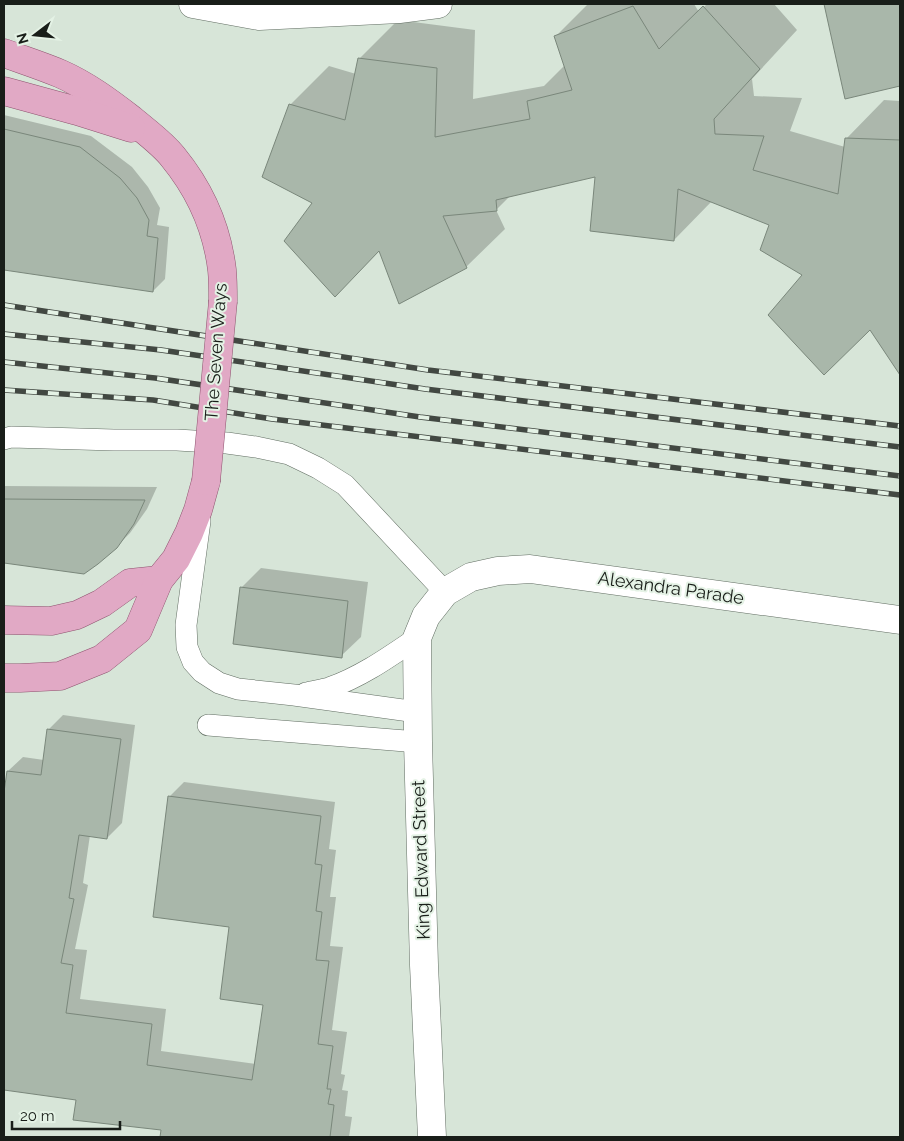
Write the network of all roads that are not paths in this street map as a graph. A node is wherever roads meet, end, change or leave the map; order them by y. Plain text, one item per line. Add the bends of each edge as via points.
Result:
1 (194, 4) edge
2 (438, 4) edge
3 (4, 53) edge
4 (4, 91) edge
5 (149, 134) junction
6 (4, 439) edge
7 (206, 481) junction
8 (159, 580) junction
9 (445, 592) junction
10 (4, 620) edge
11 (900, 620) edge
12 (417, 638) junction
13 (4, 678) edge
14 (294, 695) junction
15 (417, 712) junction
16 (208, 725) dead end
17 (418, 742) junction
18 (432, 1137) edge

1 - 2 street via 259,16
3 - 5 main road, The Seven Ways via 61,74 89,89
4 - 5 main road, The Seven Ways
5 - 7 main road, The Seven Ways, bridge via 172,156 191,182 206,208 217,240 223,301
6 - 9 lane via 218,442 289,454 345,485
7 - 8 main road, The Seven Ways via 189,534 176,559
7 - 14 lane via 186,625 187,647 193,662 219,683 238,689
8 - 10 main road via 130,584 77,615 51,620
8 - 13 main road, The Seven Ways via 138,630 102,659 60,676
9 - 11 street, Alexandra Parade via 471,577 498,570 530,569
9 - 12 street, King Edward Street via 426,616
12 - 14 lane via 353,678 328,688
12 - 15 street, King Edward Street
14 - 15 lane
15 - 17 street, King Edward Street
16 - 17 lane
17 - 18 street, King Edward Street

